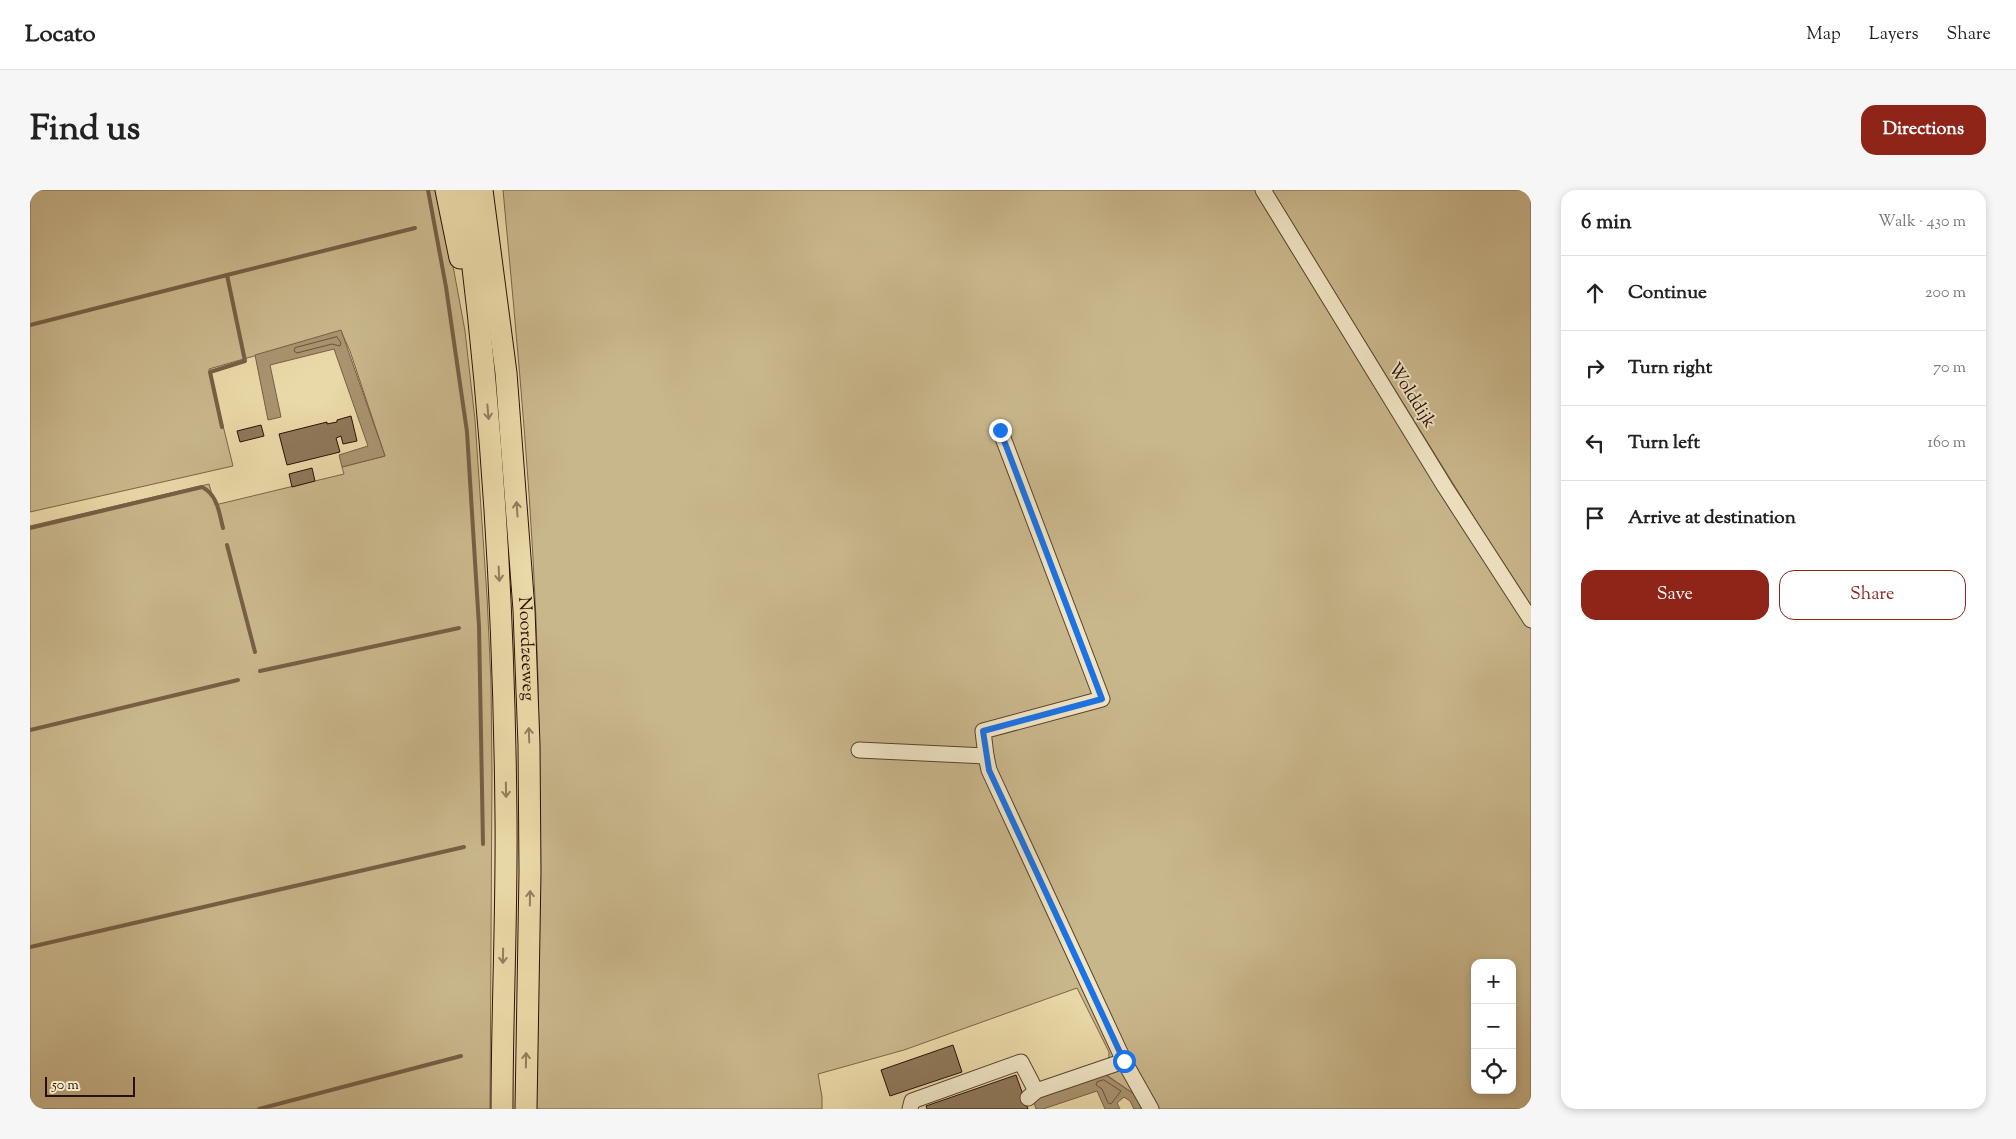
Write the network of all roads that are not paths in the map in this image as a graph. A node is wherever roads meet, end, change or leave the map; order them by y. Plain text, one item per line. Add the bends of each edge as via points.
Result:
1 (446, 190) edge
2 (463, 190) edge
3 (482, 190) edge
4 (496, 190) edge
5 (1263, 190) edge
6 (501, 328) junction
7 (484, 363) junction
8 (1000, 430) dead end
9 (1531, 620) edge
10 (859, 750) dead end
11 (986, 756) junction
12 (1124, 1061) junction
13 (502, 1109) edge
14 (526, 1109) edge
15 (910, 1109) edge
16 (1151, 1109) edge

1 - 7 highway
2 - 7 highway, Noordzeeweg
3 - 6 highway, Noordzeeweg
4 - 6 highway
5 - 9 street, Wolddijk via 1445,487
14 -> 6 highway, Noordzeeweg via 530,745 517,502
7 -> 13 highway, Noordzeeweg via 503,653 506,820
8 - 11 street via 1102,699 983,731
10 - 11 street
11 - 12 street via 989,770
12 - 15 street via 1032,1094 1021,1062 912,1101
12 - 16 street

